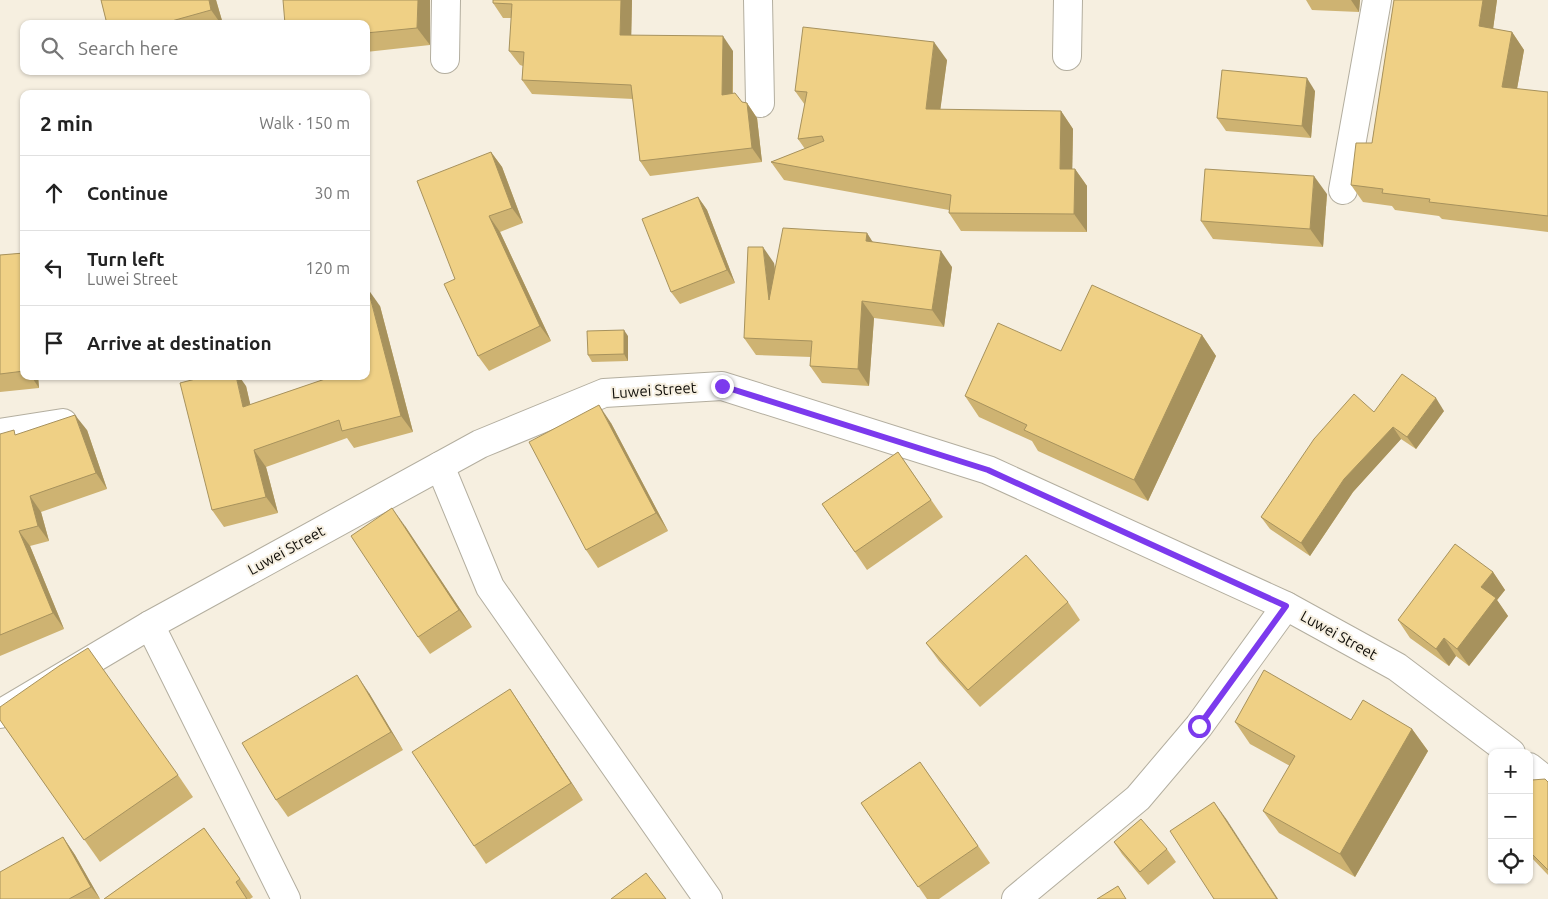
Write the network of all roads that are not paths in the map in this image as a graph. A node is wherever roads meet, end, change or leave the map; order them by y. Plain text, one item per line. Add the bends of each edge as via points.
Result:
1 (446, 0) edge
2 (758, 0) edge
3 (1068, 0) edge
4 (1377, 0) edge
5 (1067, 56) dead end
6 (446, 59) dead end
7 (760, 103) dead end
8 (1343, 190) dead end
9 (63, 423) edge
10 (0, 433) edge
11 (440, 466) junction
12 (1286, 606) junction
13 (150, 625) junction
14 (0, 714) edge
15 (1506, 749) edge
16 (1533, 770) edge
17 (1548, 782) edge
18 (286, 899) edge
19 (708, 899) edge
20 (1016, 899) edge

1 - 6 street
2 - 7 street
3 - 5 street
4 - 8 street
9 - 10 street
11 - 12 street, Luwei Street via 480,444 604,393 722,386 988,470
11 - 13 street, Luwei Street
11 - 19 street via 490,587
12 - 15 street, Luwei Street via 1397,667
12 - 20 street via 1199,726 1138,798
13 - 14 street, Luwei Street
13 - 18 street
16 - 17 street

